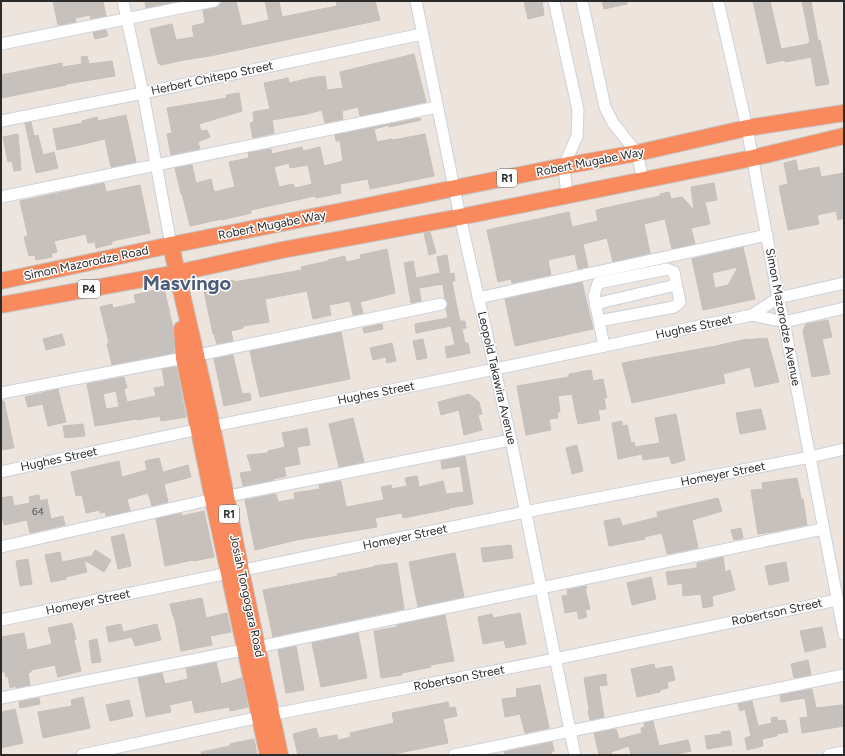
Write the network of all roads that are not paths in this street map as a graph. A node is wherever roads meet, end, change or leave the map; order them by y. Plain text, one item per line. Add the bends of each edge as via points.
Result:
1 (124, 1) edge
2 (214, 1) edge
3 (416, 1) edge
4 (554, 1) edge
5 (582, 1) edge
6 (718, 1) edge
7 (127, 19) junction
8 (422, 34) junction
9 (1, 44) edge
10 (143, 93) junction
11 (437, 106) junction
12 (844, 113) edge
13 (1, 121) edge
14 (747, 128) junction
15 (844, 136) edge
16 (637, 153) junction
17 (753, 158) junction
18 (156, 165) junction
19 (564, 166) junction
20 (644, 180) junction
21 (454, 188) junction
22 (567, 195) junction
23 (1, 197) edge
24 (352, 210) junction
25 (460, 217) junction
26 (277, 224) junction
27 (767, 235) junction
28 (356, 236) junction
29 (171, 245) junction
30 (282, 250) junction
31 (67, 267) junction
32 (177, 273) junction
33 (1, 281) edge
34 (844, 283) edge
35 (676, 285) junction
36 (71, 292) junction
37 (478, 298) junction
38 (778, 298) junction
39 (441, 304) dead end
40 (595, 304) junction
41 (1, 305) edge
42 (844, 308) edge
43 (752, 315) junction
44 (599, 321) junction
45 (784, 322) junction
46 (604, 346) junction
47 (190, 356) junction
48 (495, 369) junction
49 (1, 393) edge
50 (205, 428) junction
51 (511, 440) junction
52 (844, 449) edge
53 (810, 457) junction
54 (1, 472) edge
55 (213, 499) junction
56 (525, 512) junction
57 (823, 529) junction
58 (1, 547) edge
59 (235, 572) junction
60 (540, 587) junction
61 (837, 600) junction
62 (1, 620) edge
63 (844, 634) edge
64 (251, 648) junction
65 (555, 659) junction
66 (844, 675) edge
67 (1, 698) edge
68 (266, 716) junction
69 (570, 731) junction
70 (844, 752) edge
71 (82, 755) edge
72 (268, 755) edge
73 (280, 755) edge
74 (454, 755) edge
75 (575, 755) edge
76 (829, 755) edge

1 - 7 street
2 - 7 street
3 - 8 street, Leopold Takawira Avenue
4 - 19 street via 578,110 576,136
5 - 16 street via 605,107 613,123
6 - 14 street, Simon Mazorodze Avenue
7 - 9 street
7 - 10 street
8 - 10 street, Herbert Chitepo Street
8 - 11 street, Leopold Takawira Avenue
10 - 13 street, Herbert Chitepo Street
10 - 18 street
11 - 18 street
11 - 21 street, Leopold Takawira Avenue
12 - 14 highway, Robert Mugabe Way / R1
14 - 16 highway, Robert Mugabe Way / R1
14 - 17 street, Simon Mazorodze Avenue
15 - 17 highway, R1
16 - 19 highway, Robert Mugabe Way / R1
16 - 20 street
17 - 20 highway, R1
17 - 27 street, Simon Mazorodze Avenue
18 - 23 street
18 - 29 street
19 - 21 highway, Robert Mugabe Way / R1
19 - 22 street
20 - 22 highway, R1
21 - 24 highway, Robert Mugabe Way / R1
21 - 25 street, Leopold Takawira Avenue
22 - 25 highway, R1
24 - 26 highway, Robert Mugabe Way / R1
24 - 28 highway
25 - 28 highway, R1
25 - 37 street, Leopold Takawira Avenue
26 - 29 highway, Robert Mugabe Way / R1
26 - 30 highway
27 - 37 street
27 - 38 street, Simon Mazorodze Avenue
28 - 30 highway, R1
29 - 31 highway, Simon Mazorodze Road / P4
29 - 32 highway, Josiah Tongogara Road
30 - 32 highway, R1
31 - 33 highway, Simon Mazorodze Road / P4
31 - 36 highway
32 - 36 highway, Simon Mazorodze Road / P4
32 - 47 highway, Josiah Tongogara Road / R1
34 - 38 street
35 - 40 street
35 - 40 street via 674,272 668,269 598,283 594,296
35 - 44 street via 680,302 674,307
36 - 41 highway, Simon Mazorodze Road / P4
37 - 48 street, Leopold Takawira Avenue
38 - 43 street
38 - 45 street, Simon Mazorodze Avenue
39 - 47 street
40 - 44 street
42 - 45 street
43 - 45 street
43 - 46 street, Hughes Street
44 - 46 street
45 - 53 street, Simon Mazorodze Avenue
46 - 48 street, Hughes Street
47 - 49 street
47 - 50 highway, Josiah Tongogara Road / R1
48 - 50 street, Hughes Street
48 - 51 street, Leopold Takawira Avenue
50 - 54 street, Hughes Street
50 - 55 highway, Josiah Tongogara Road / R1
50 - 59 highway, Josiah Tongogara Road / R1
51 - 55 street
51 - 56 street, Leopold Takawira Avenue
52 - 53 street, Homeyer Street
53 - 56 street, Homeyer Street
53 - 57 street, Simon Mazorodze Avenue
55 - 58 street
55 - 59 highway, Josiah Tongogara Road / R1
56 - 59 street, Homeyer Street
56 - 60 street, Leopold Takawira Avenue
57 - 60 street
57 - 61 street, Simon Mazorodze Avenue
59 - 62 street, Homeyer Street
59 - 64 highway, Josiah Tongogara Road / R1
60 - 64 street
60 - 65 street, Leopold Takawira Avenue
61 - 63 street, Simon Mazorodze Avenue
61 - 65 street, Robertson Street
64 - 67 street
64 - 68 highway, Josiah Tongogara Road / R1
65 - 68 street, Robertson Street
65 - 69 street, Leopold Takawira Avenue
66 - 69 street
68 - 71 street, Robertson Street
68 - 72 highway, Josiah Tongogara Road / R1
68 - 73 highway, Josiah Tongogara Road / R1
69 - 74 street
69 - 75 street, Leopold Takawira Avenue
70 - 76 street

